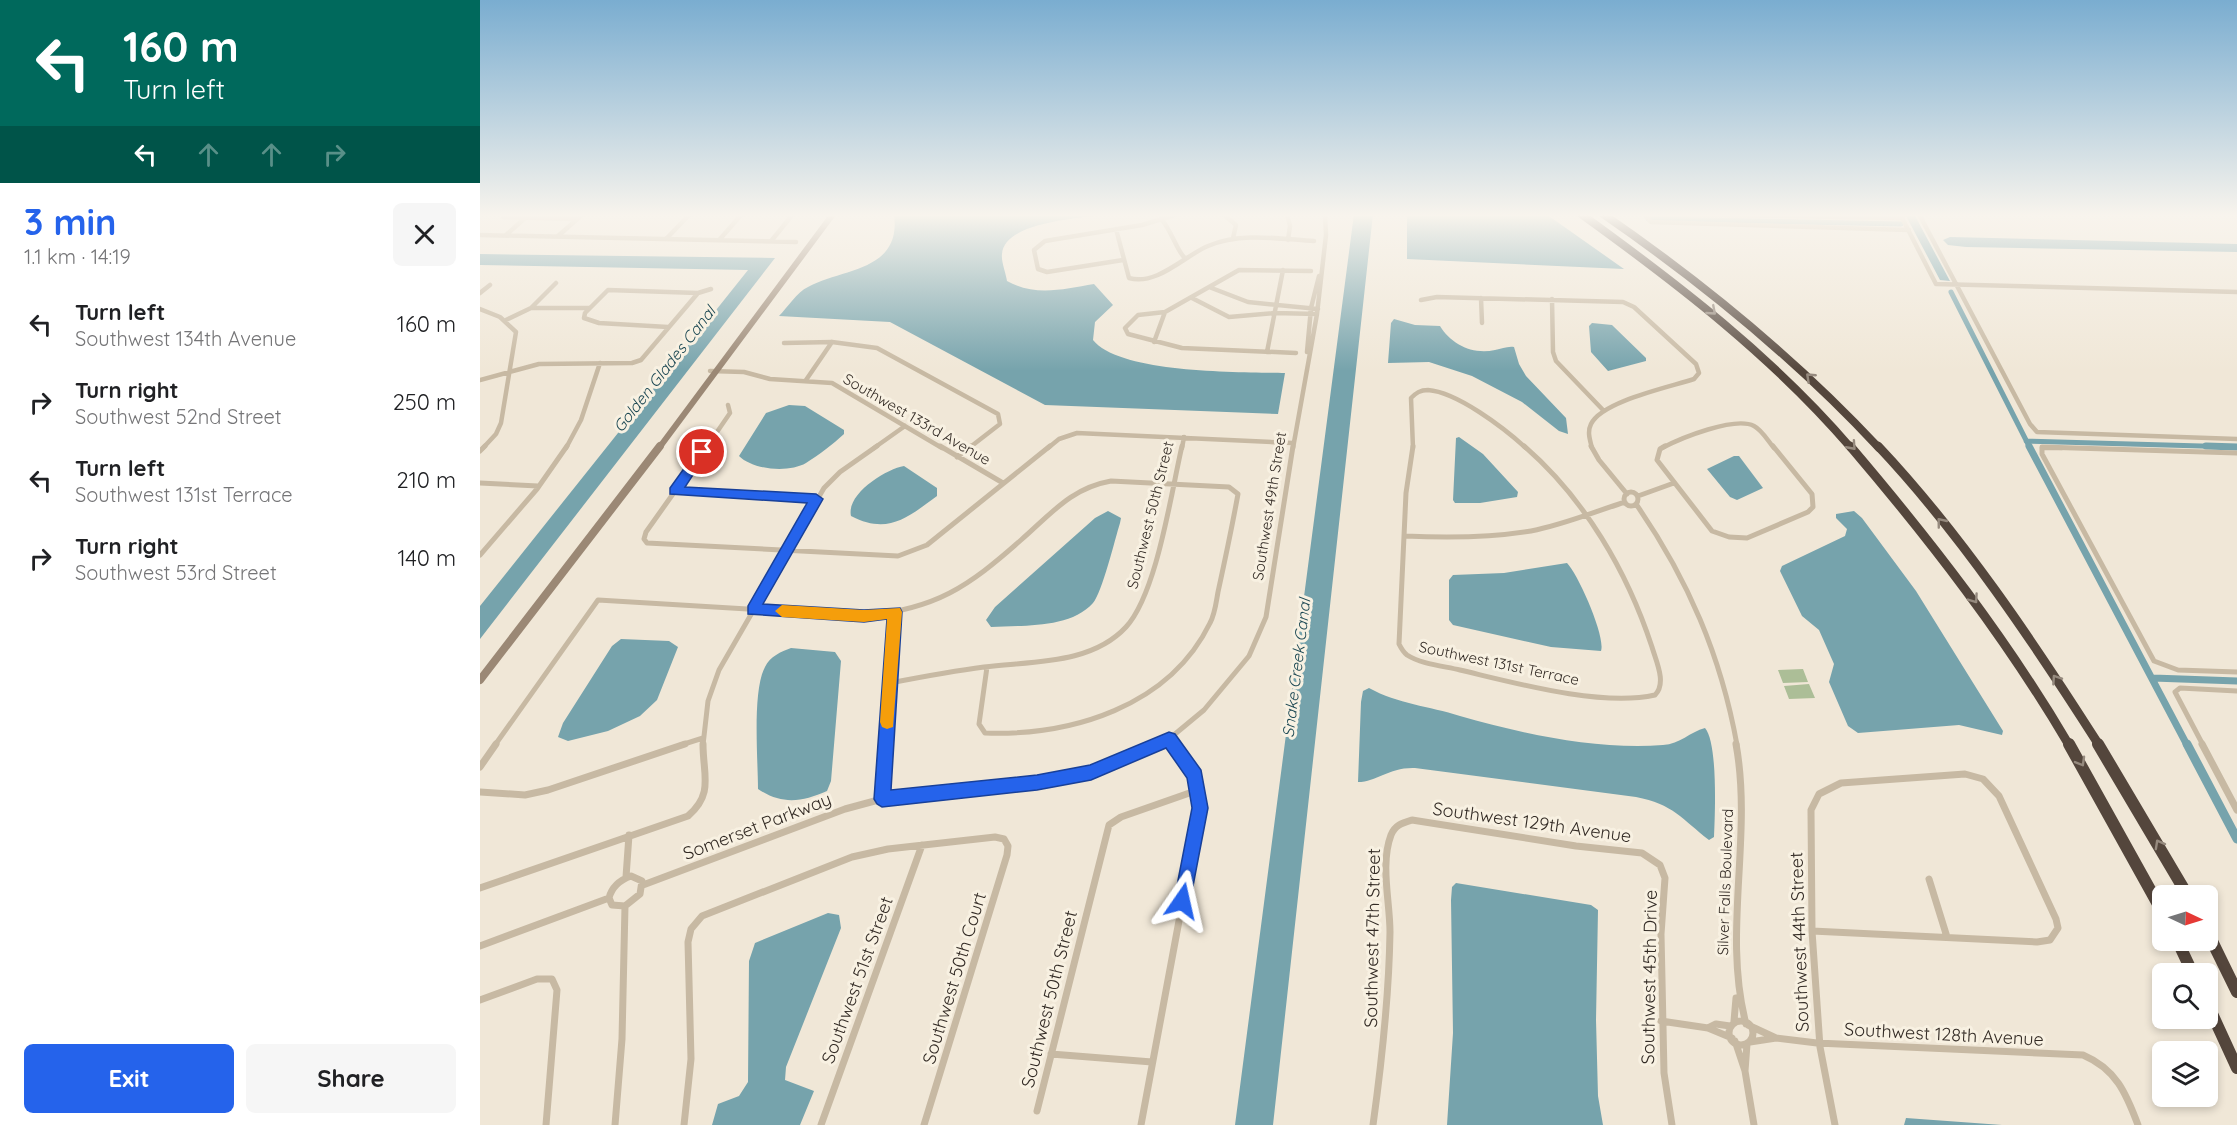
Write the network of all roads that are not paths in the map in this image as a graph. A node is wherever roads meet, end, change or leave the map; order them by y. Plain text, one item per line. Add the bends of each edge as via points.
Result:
1 (792, 266) edge
2 (1037, 266) edge
3 (1075, 266) edge
4 (1125, 266) edge
5 (1171, 266) edge
6 (1322, 266) edge
7 (1657, 266) edge
8 (1679, 266) edge
9 (1927, 266) edge
10 (1946, 266) edge
11 (1283, 270) junction
12 (1311, 272) dead end
13 (1321, 272) junction
14 (556, 283) dead end
15 (489, 285) dead end
16 (1956, 285) junction
17 (711, 288) dead end
18 (1209, 288) junction
19 (2237, 292) edge
20 (480, 293) edge
21 (698, 293) junction
22 (1192, 298) junction
23 (1481, 298) junction
24 (1552, 299) junction
25 (1422, 300) dead end
26 (1276, 306) junction
27 (531, 308) junction
28 (589, 308) junction
29 (480, 309) edge
30 (1310, 311) junction
31 (1317, 311) junction
32 (1165, 312) junction
33 (1275, 313) junction
34 (506, 320) junction
35 (1482, 323) dead end
36 (668, 327) junction
37 (832, 342) junction
38 (1154, 342) junction
39 (784, 343) dead end
40 (1267, 352) junction
41 (1296, 353) dead end
42 (1307, 358) junction
43 (573, 362) joint
44 (600, 363) junction
45 (632, 363) joint
46 (713, 371) junction
47 (509, 372) junction
48 (1699, 373) joint
49 (480, 380) edge
50 (806, 380) junction
51 (728, 405) dead end
52 (1603, 410) junction
53 (905, 426) junction
54 (1184, 437) junction
55 (2237, 439) edge
56 (1293, 443) junction
57 (480, 451) edge
58 (2237, 453) edge
59 (957, 457) junction
60 (480, 483) edge
61 (1003, 483) junction
62 (1674, 483) junction
63 (1173, 484) junction
64 (538, 486) junction
65 (675, 491) junction
66 (1627, 494) junction
67 (1638, 496) junction
68 (816, 499) junction
69 (1625, 502) junction
70 (1636, 504) junction
71 (1586, 515) junction
72 (1405, 536) junction
73 (787, 551) junction
74 (480, 555) edge
75 (753, 610) junction
76 (895, 612) junction
77 (987, 667) junction
78 (2237, 672) edge
79 (480, 680) edge
80 (890, 683) junction
81 (2237, 691) edge
82 (702, 738) junction
83 (1169, 739) junction
84 (480, 767) edge
85 (1198, 790) junction
86 (480, 792) edge
87 (882, 799) junction
88 (2237, 810) edge
89 (1109, 825) joint
90 (1397, 825) joint
91 (629, 836) junction
92 (922, 845) junction
93 (1660, 866) joint
94 (626, 877) junction
95 (1929, 879) dead end
96 (643, 885) junction
97 (2182, 885) edge
98 (480, 888) edge
99 (2152, 893) edge
100 (609, 898) junction
101 (625, 906) junction
102 (1812, 931) junction
103 (1947, 938) junction
104 (480, 946) edge
105 (2217, 951) edge
106 (2237, 992) edge
107 (1737, 996) junction
108 (480, 1000) edge
109 (1661, 1021) junction
110 (1732, 1023) junction
111 (1747, 1024) junction
112 (2218, 1027) edge
113 (1708, 1028) junction
114 (1776, 1038) junction
115 (1733, 1040) junction
116 (1748, 1043) junction
117 (1817, 1043) junction
118 (1052, 1054) junction
119 (1152, 1062) junction
120 (2237, 1068) edge
121 (1745, 1071) junction
122 (1038, 1111) dead end
123 (546, 1125) edge
124 (615, 1125) edge
125 (684, 1125) edge
126 (821, 1125) edge
127 (924, 1125) edge
128 (1141, 1125) edge
129 (1373, 1125) edge
130 (1672, 1125) edge
131 (1754, 1125) edge
132 (1835, 1125) edge
133 (2138, 1125) edge

1 - 46 street
2 - 3 street via 1042,271
4 - 5 street via 1129,278 1138,281 1150,279
6 - 13 street, Southwest 49th Street
7 -> 99 highway via 1748,342 1811,401 1883,480 1944,556 2079,759
97 -> 8 highway via 2090,730 2029,638 1891,460 1815,382
9 - 16 street via 1936,284
10 - 16 street
11 - 12 street
11 - 18 street via 1239,270
11 - 26 street
13 - 30 street, Southwest 49th Street
13 - 31 street, Southwest 49th Street
14 - 27 street
15 - 20 street
16 - 19 street
16 - 55 street via 2037,432
17 - 21 street
18 - 22 street
18 - 26 street via 1228,299
21 - 28 street via 608,290
21 - 36 street
22 - 32 street
22 - 33 street via 1229,317
23 - 24 street
23 - 25 street
23 - 35 street
24 - 48 street via 1623,302 1634,307 1696,363
24 - 52 street via 1556,361
26 - 30 street
26 - 33 street
27 - 28 street
27 - 34 street
28 - 36 street via 584,318 592,322
29 - 34 street
30 - 31 street
30 - 33 street
30 - 42 street, Southwest 49th Street
31 - 42 street, Southwest 49th Street
32 - 38 street
32 - 38 street via 1138,315 1125,328 1128,334
33 - 40 street
34 - 47 street via 516,332
36 - 45 street via 646,355
37 - 39 street
37 - 50 street
37 - 59 street via 877,348 998,414 1000,424
38 - 40 street via 1182,348
40 - 41 street
42 - 56 street, Southwest 49th Street
43 - 44 street
43 - 47 street via 539,364
44 - 45 street
44 - 64 street via 575,435
46 - 50 street, Southwest 133rd Avenue
46 - 79 street
47 - 49 street
47 - 57 street via 501,423
48 - 52 street via 1694,379
50 - 53 street, Southwest 133rd Avenue via 832,383
51 - 65 street via 730,413
52 - 66 street via 1592,421 1589,431 1591,451
53 - 59 street, Southwest 133rd Avenue
53 - 68 street via 840,472
54 - 56 street
54 - 61 street via 1077,433 1059,439
54 - 63 street, Southwest 50th Street
56 - 83 street, Southwest 49th Street via 1266,617 1248,656 1204,710
58 - 78 street via 2042,447 2154,661 2178,670
59 - 61 street, Southwest 133rd Avenue
60 - 64 street
61 - 73 street via 927,544 905,555
62 - 62 street via 1712,531 1739,538 1747,538 1813,507 1812,494 1761,432 1741,423 1727,424 1665,446 1657,460
62 - 67 street
63 - 76 street via 1111,481 1075,492 961,587 923,606
63 - 77 street, Southwest 50th Street via 1142,600 1126,628 1095,649 1061,659
63 - 77 street via 1229,487 1238,494 1211,621 1177,670 1125,707 1058,729 1000,735 986,734 979,724
64 - 74 street
65 - 68 street
65 - 73 street via 646,532 645,541
66 - 67 street
66 - 69 street
67 - 70 street
68 - 73 street
69 - 70 street
69 - 71 street
70 - 107 street, Silver Falls Boulevard via 1674,559 1703,620 1720,668 1732,724 1742,838 1735,927
71 - 72 street via 1490,537
71 - 72 street via 1534,454 1505,428 1442,393 1419,391 1411,398 1413,454 1406,493
71 - 72 street, Southwest 131st Terrace via 1631,589 1653,648 1661,686 1658,694 1649,699 1549,690 1405,654 1399,644
73 - 75 street
75 - 76 street via 864,616
75 - 82 street via 709,690
75 - 84 street via 598,600
76 - 80 street
77 - 80 street, Southwest 50th Street
80 - 87 street
81 - 88 street via 2180,688 2175,692
82 - 86 street via 548,790 525,795
82 - 91 street via 705,795 701,805 688,816
83 - 85 street via 1195,776
83 - 87 street, Somerset Parkway via 1091,772 1037,783
85 - 89 street
85 - 119 street via 1200,808
87 - 96 street, Somerset Parkway via 845,808
89 - 118 street, Southwest 50th Street
90 - 93 street, Southwest 129th Avenue via 1412,820 1642,853
90 - 129 street, Southwest 47th Street via 1387,851 1387,1022
91 - 94 street
91 - 98 street
92 - 125 street via 852,857 706,913 693,925 688,942 691,1059
92 - 126 street, Southwest 51st Street
92 - 127 street, Southwest 50th Court via 995,837 1004,839 1008,846
93 - 109 street, Southwest 45th Drive via 1665,878
94 - 96 street via 640,878
94 - 100 street via 612,888
95 - 103 street
96 - 101 street via 636,899
100 - 101 street via 612,905
100 - 104 street
101 - 124 street via 622,1039
102 - 103 street
102 - 103 street, Southwest 44th Street via 1811,810 1819,794 1841,783 1965,774 1985,779 1995,788 2056,919 2055,934 2050,940 2037,942
102 - 117 street, Southwest 44th Street
105 - 106 highway
107 - 110 street, Silver Falls Boulevard
107 - 111 street, Silver Falls Boulevard
108 - 123 street via 537,979 552,979 557,990
109 - 113 street
109 - 130 street, Southwest 45th Drive
110 - 111 street, Southwest 128th Avenue
110 - 113 street, Southwest 128th Avenue
110 - 115 street, Silver Falls Boulevard
111 - 114 street, Southwest 128th Avenue
111 - 116 street, Silver Falls Boulevard via 1752,1036
112 - 120 highway
113 - 115 street
114 - 116 street, Southwest 128th Avenue
114 - 117 street, Southwest 128th Avenue
115 - 116 street
115 - 121 street
116 - 121 street
117 - 132 street, Southwest 44th Street
117 - 133 street, Southwest 128th Avenue via 2083,1055 2108,1066 2118,1077
118 - 119 street
118 - 122 street, Southwest 50th Street
119 - 128 street
121 - 131 street

